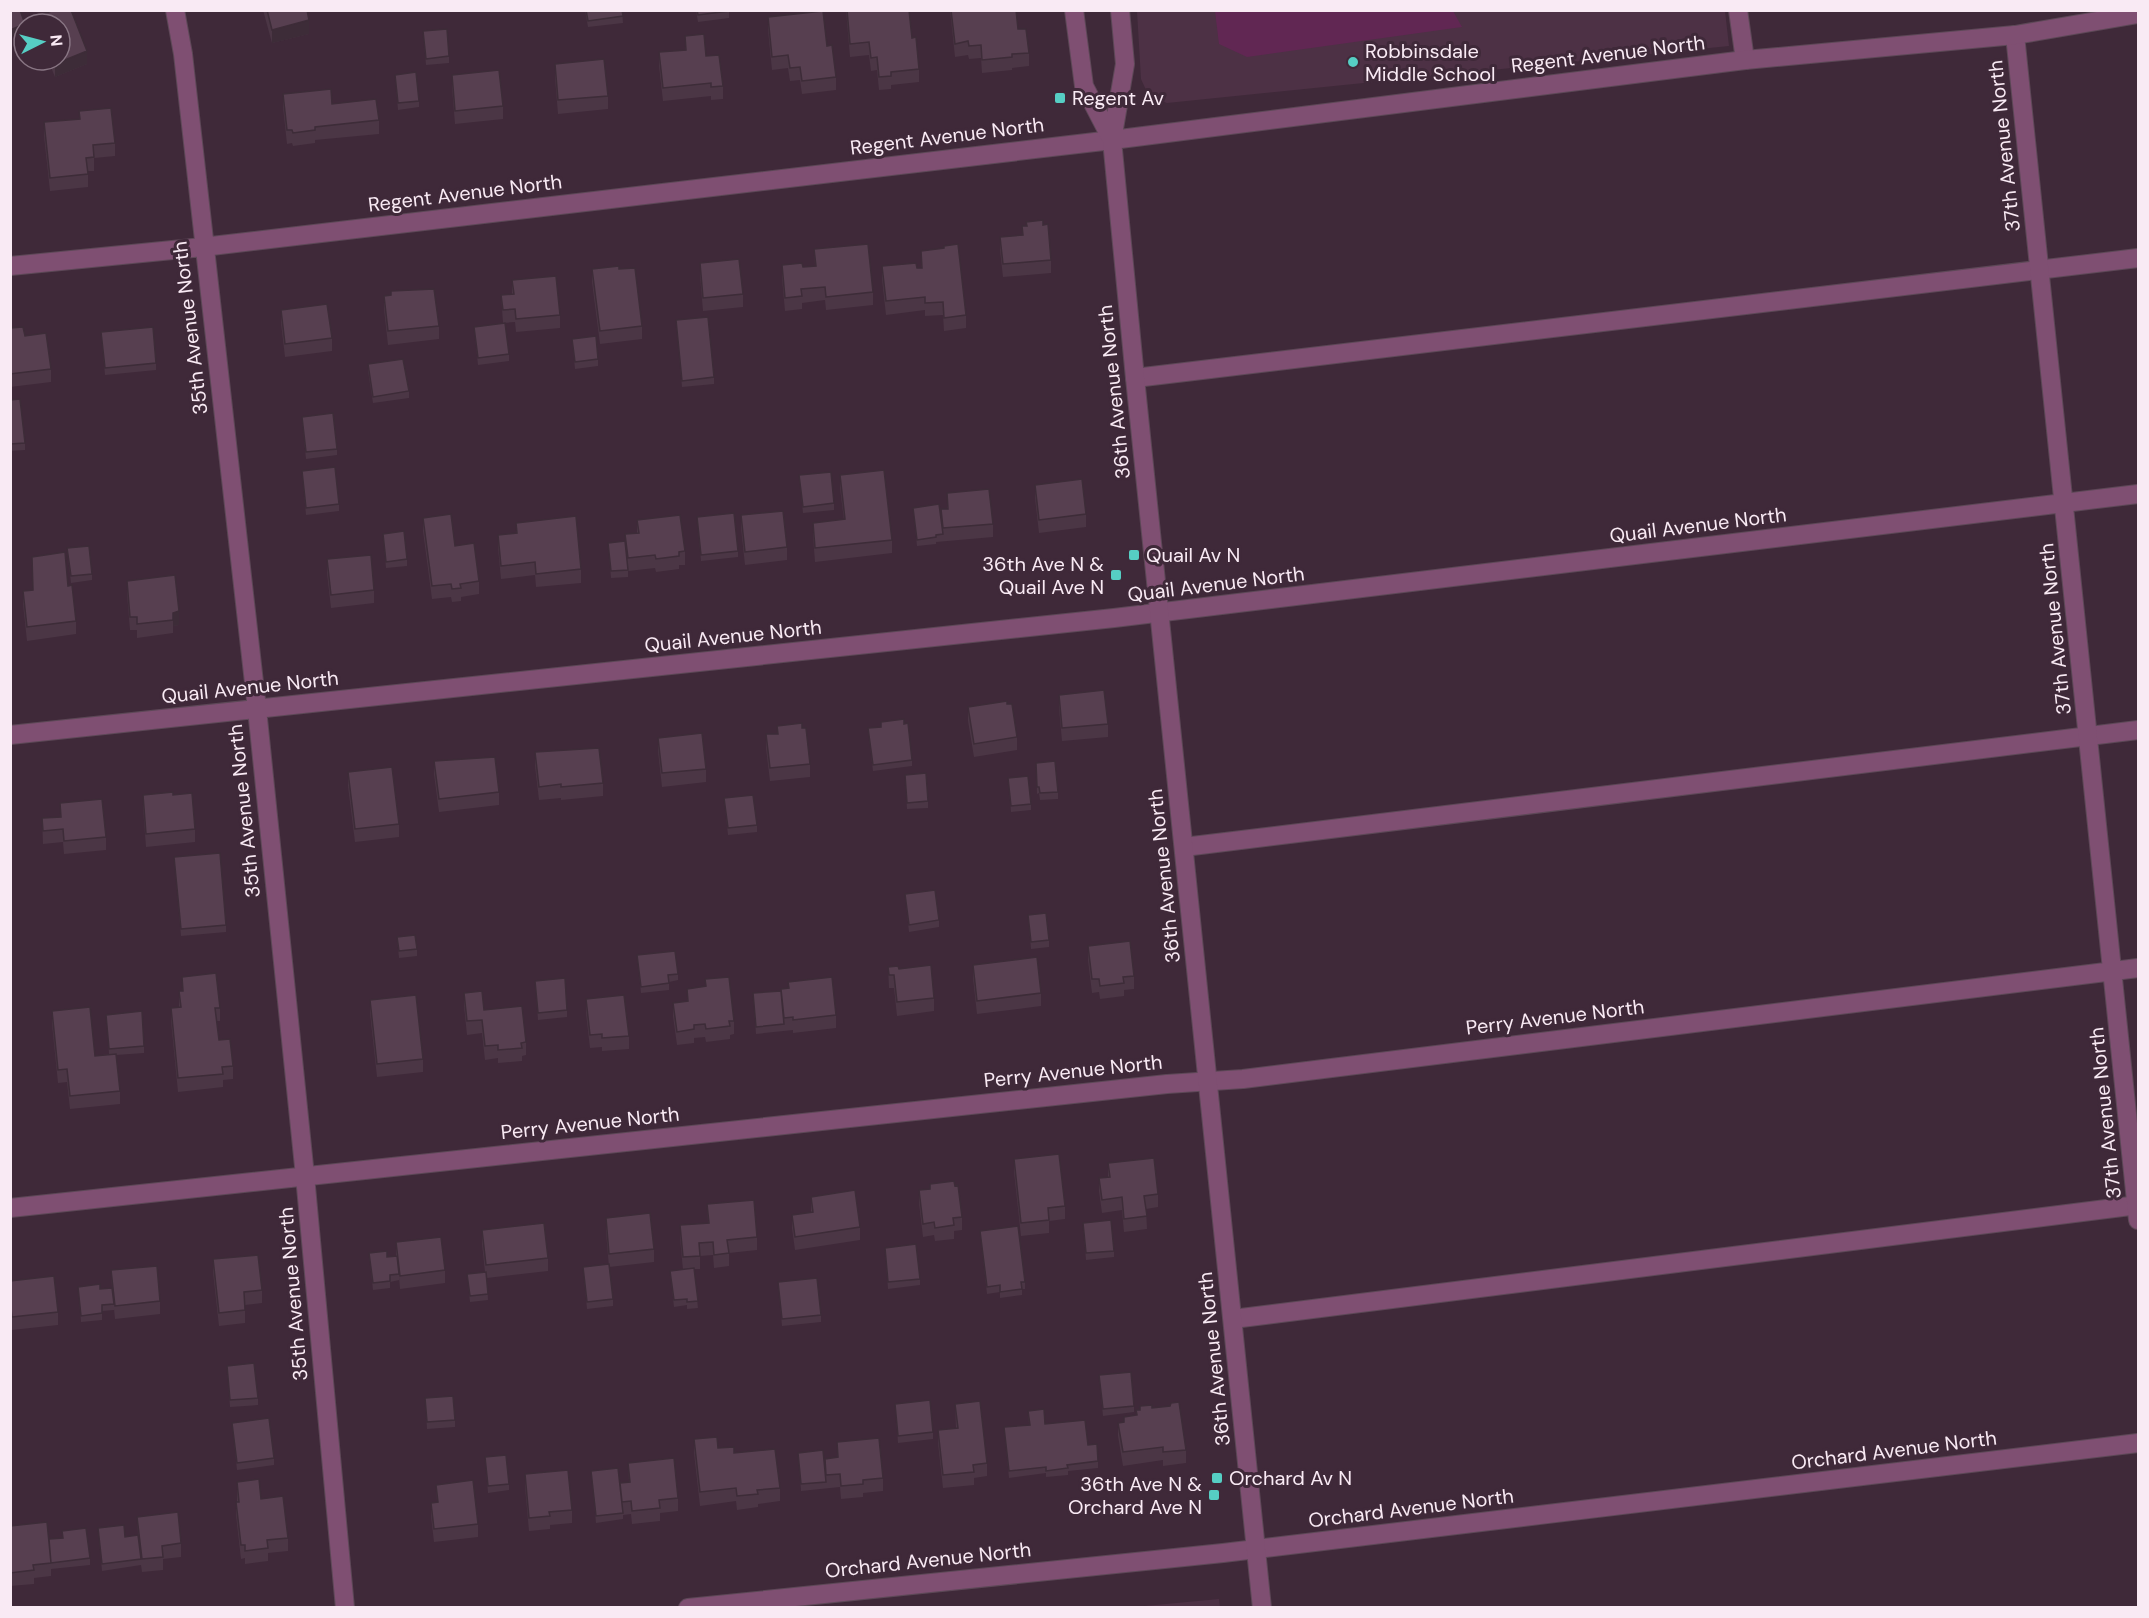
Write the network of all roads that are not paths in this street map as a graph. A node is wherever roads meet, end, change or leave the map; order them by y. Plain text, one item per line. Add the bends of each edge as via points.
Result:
1 (175, 10) edge
2 (1074, 10) edge
3 (1120, 10) edge
4 (1738, 10) edge
5 (2139, 14) edge
6 (2015, 35) junction
7 (1745, 60) junction
8 (1112, 140) junction
9 (203, 247) junction
10 (2139, 258) edge
11 (10, 266) edge
12 (2039, 271) junction
13 (1135, 378) junction
14 (2139, 494) edge
15 (2064, 503) junction
16 (1159, 613) junction
17 (256, 709) junction
18 (2139, 730) edge
19 (10, 735) edge
20 (2088, 736) junction
21 (1184, 847) junction
22 (2139, 968) edge
23 (2113, 971) junction
24 (1208, 1080) junction
25 (304, 1176) junction
26 (10, 1208) edge
27 (2138, 1210) edge
28 (1233, 1319) junction
29 (2139, 1443) edge
30 (1256, 1549) junction
31 (345, 1608) edge
32 (688, 1608) edge
33 (1262, 1608) edge

1 - 9 street, 35th Avenue North
2 - 8 street, 36th Avenue North via 1084,86
3 - 8 street, 36th Avenue North via 1125,64
4 - 7 street
5 - 6 street, Regent Avenue North
6 - 7 street, Regent Avenue North
6 - 12 street, 37th Avenue North
7 - 8 street, Regent Avenue North
8 - 9 street, Regent Avenue North
8 - 13 street, 36th Avenue North
9 - 11 street, Regent Avenue North
9 - 17 street, 35th Avenue North
10 - 12 street
12 - 13 street
12 - 15 street, 37th Avenue North
13 - 16 street, 36th Avenue North
14 - 15 street, Quail Avenue North
15 - 16 street, Quail Avenue North
15 - 20 street, 37th Avenue North
16 - 17 street, Quail Avenue North
16 - 21 street, 36th Avenue North
17 - 19 street, Quail Avenue North
17 - 25 street, 35th Avenue North
18 - 20 street
20 - 21 street
20 - 23 street, 37th Avenue North
21 - 24 street, 36th Avenue North
22 - 23 street, Perry Avenue North
23 - 24 street, Perry Avenue North
23 - 27 street, 37th Avenue North
24 - 25 street, Perry Avenue North
24 - 28 street, 36th Avenue North
25 - 26 street, Perry Avenue North
25 - 31 street, 35th Avenue North
27 - 28 street
28 - 30 street, 36th Avenue North
29 - 30 street, Orchard Avenue North
30 - 32 street, Orchard Avenue North
30 - 33 street, 36th Avenue North

